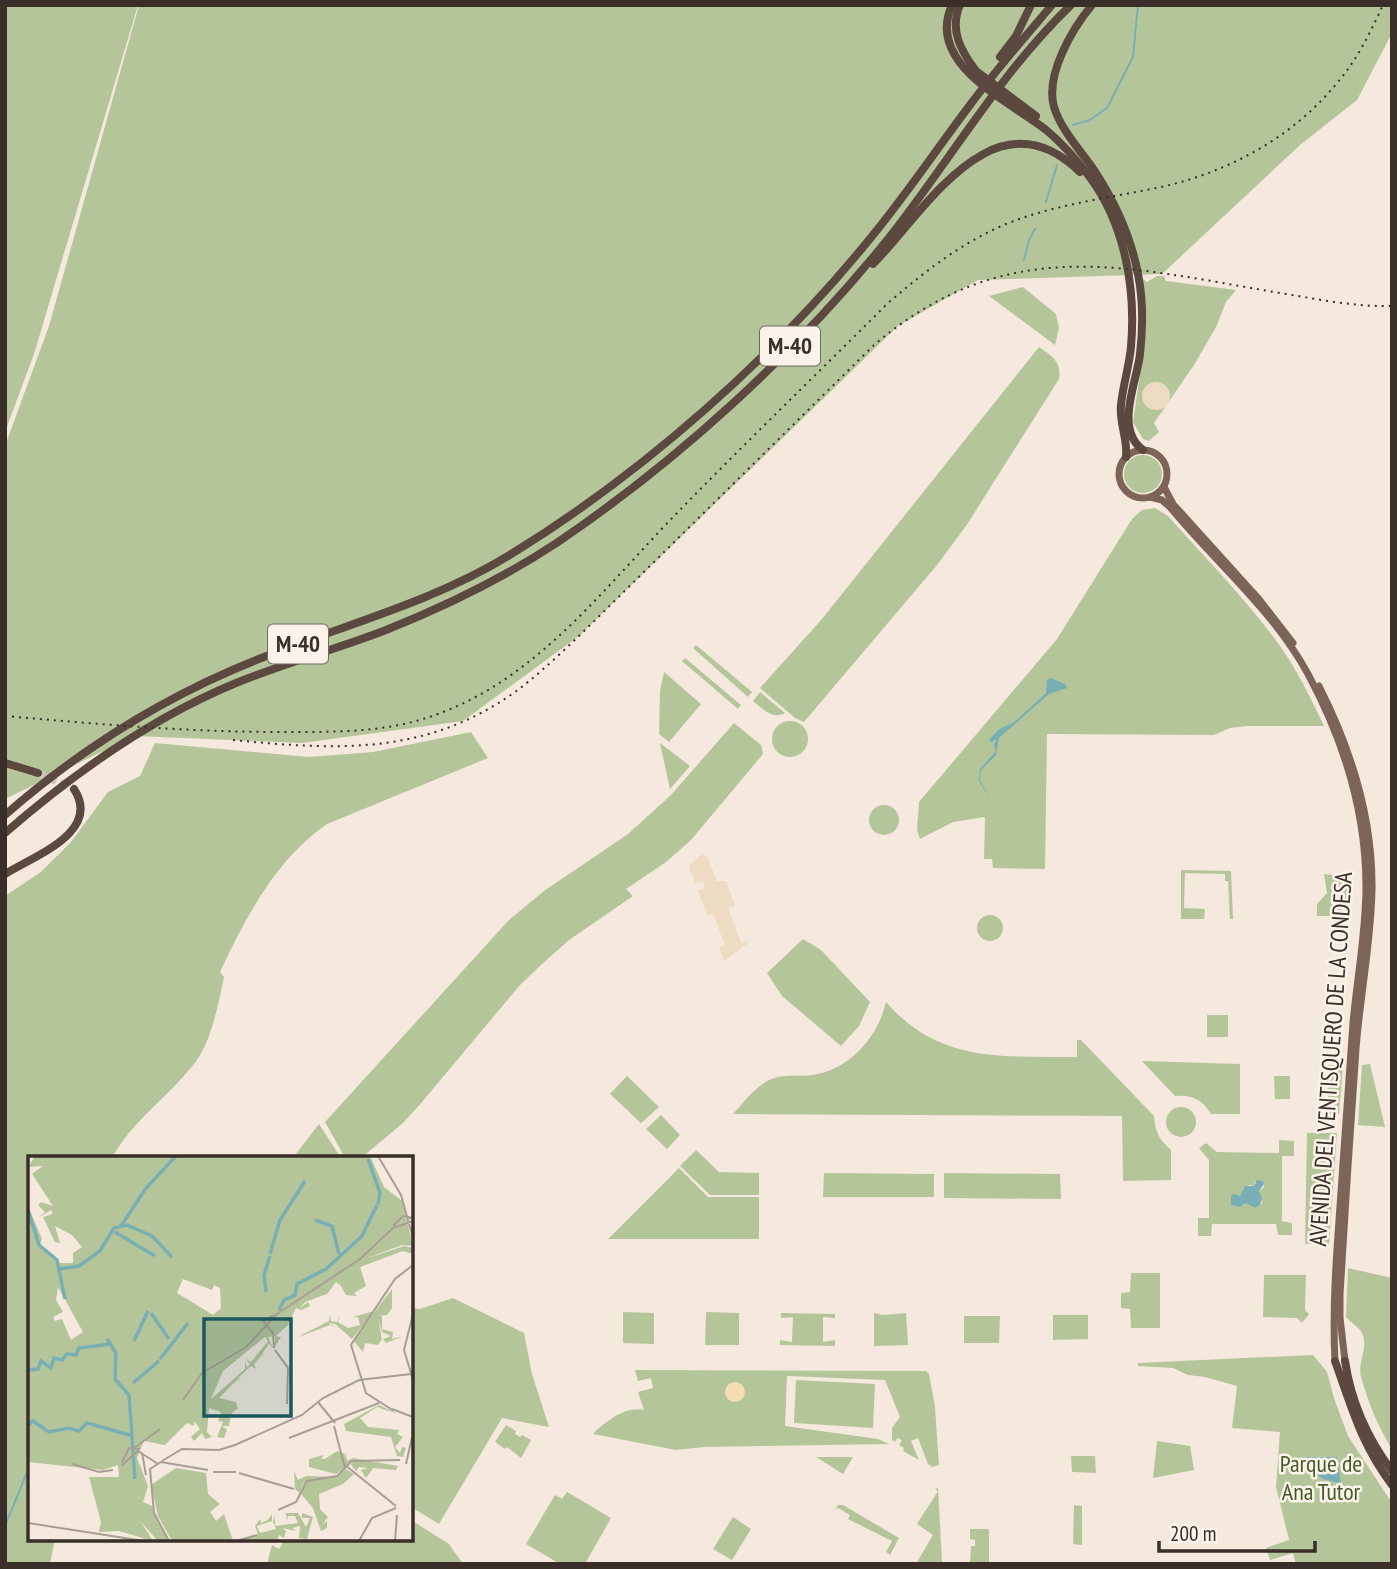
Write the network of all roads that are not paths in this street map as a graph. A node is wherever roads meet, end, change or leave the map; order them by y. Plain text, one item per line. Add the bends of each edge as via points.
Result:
1 (952, 5) edge
2 (960, 5) edge
3 (1031, 5) edge
4 (1052, 5) edge
5 (1071, 5) edge
6 (1093, 5) edge
7 (1002, 59) junction
8 (1110, 204) junction
9 (825, 312) junction
10 (1143, 450) junction
11 (1126, 457) junction
12 (1164, 487) junction
13 (1150, 497) junction
14 (5, 763) edge
15 (38, 773) tunnel mouth
16 (74, 789) dead end
17 (5, 815) edge
18 (5, 833) edge
19 (5, 874) edge
20 (1340, 1361) junction
21 (1392, 1471) edge
22 (1392, 1485) edge

1 - 8 highway via 949,38 953,54 966,72 1069,151
2 - 8 highway via 957,35 976,71 1070,146 1093,173
3 - 7 highway
4 - 7 highway, M-40
5 - 9 highway, M-40 via 1014,69 887,240
6 - 8 highway via 1055,69 1053,99 1059,119 1095,171
7 - 17 highway, M-40 via 876,232 814,302 663,445 507,557 427,597 228,672 139,717 71,762
8 - 9 highway via 1067,159 1028,145 990,151 951,176
8 - 10 highway via 1124,227 1138,275 1140,355 1129,420 1133,440
8 - 11 highway via 1133,303 1121,405
9 - 18 highway, M-40 via 673,454 515,569 386,630 192,703 78,774
10 - 11 main road
10 - 12 main road via 1164,461
11 - 13 main road via 1119,469 1123,487 1135,497
12 - 13 main road
12 - 20 main road, AVENIDA DEL VENTISQUERO DE LA CONDESA via 1173,504 1268,611 1312,671 1336,720 1364,810 1371,906 1339,1294
13 - 20 main road, AVENIDA DEL VENTISQUERO DE LA CONDESA via 1167,504 1294,652 1332,722 1360,819 1366,888 1336,1256 1333,1328
14 - 15 highway
16 - 19 highway via 82,811 77,824 47,850
20 - 21 highway via 1363,1424
20 - 22 highway via 1357,1426

